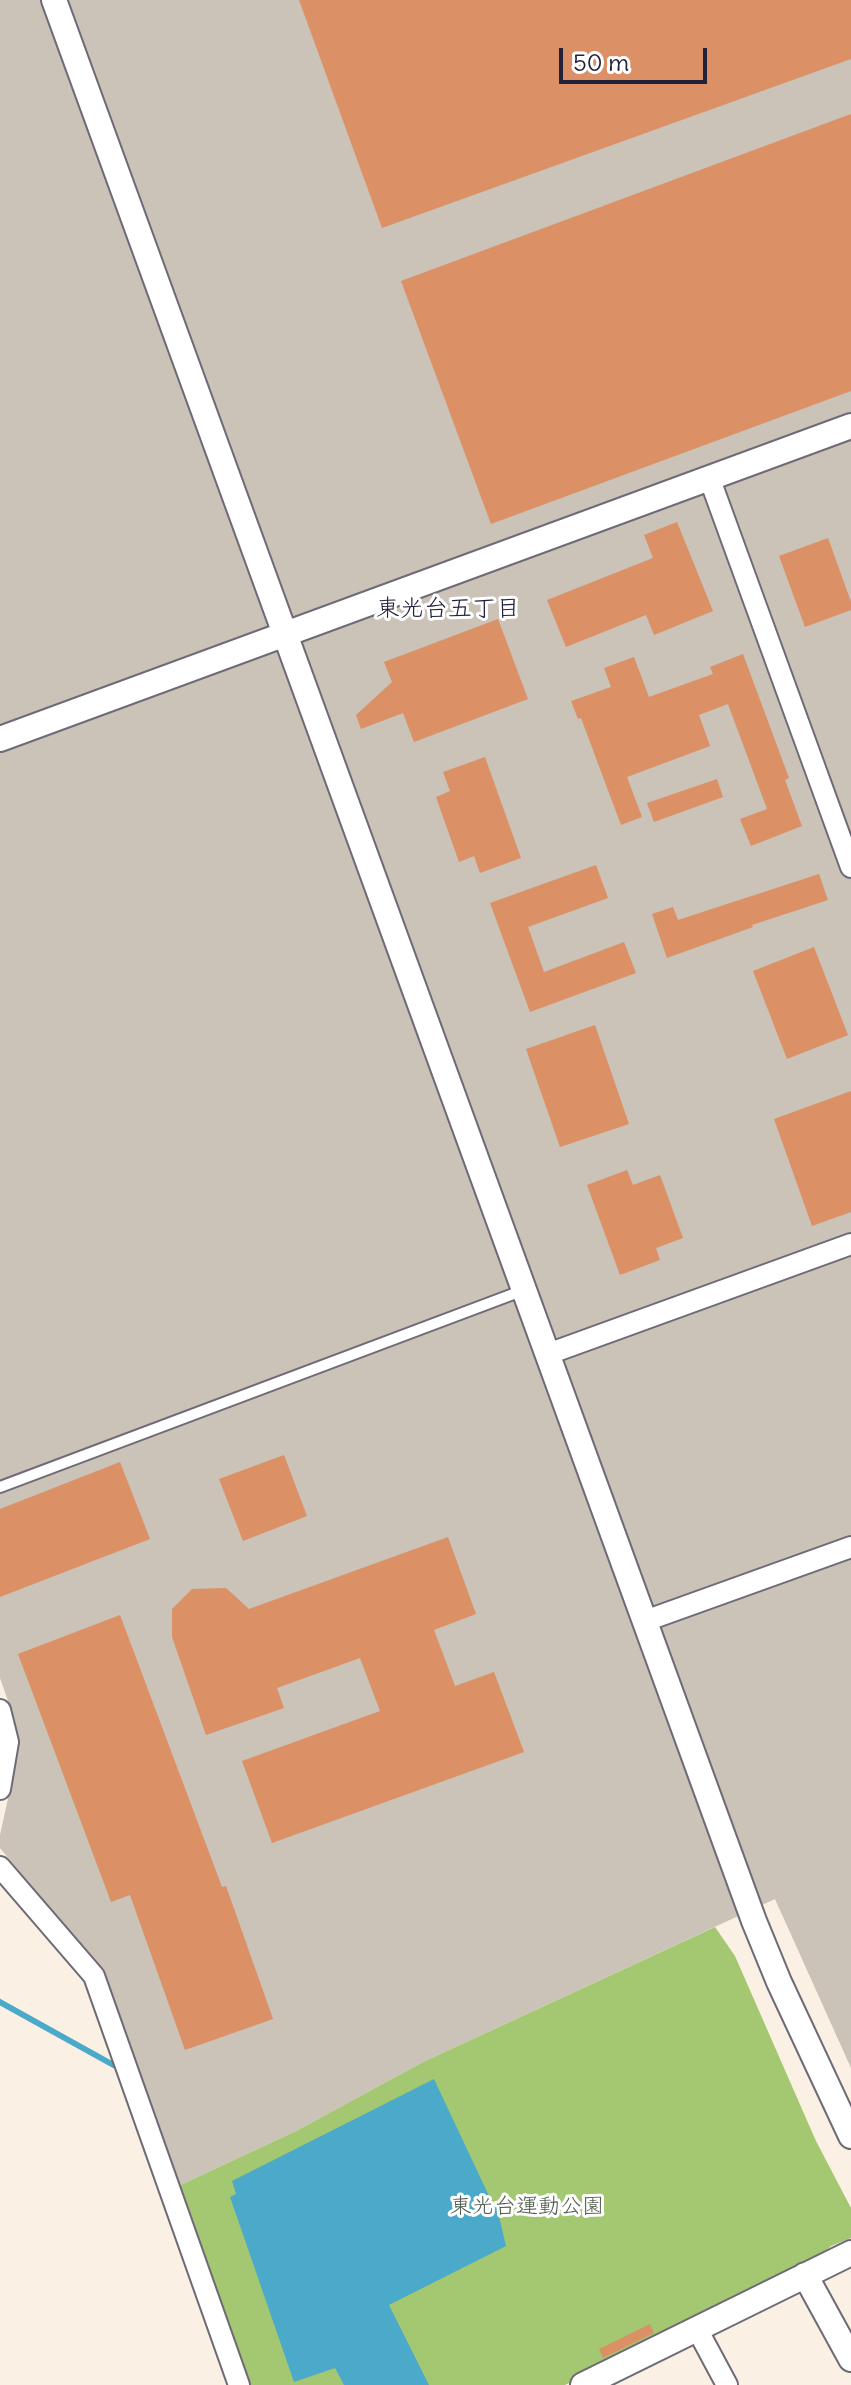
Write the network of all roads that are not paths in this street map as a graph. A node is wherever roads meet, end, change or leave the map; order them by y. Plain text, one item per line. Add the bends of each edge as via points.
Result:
1 (54, 0) edge
2 (851, 426) edge
3 (709, 477) junction
4 (285, 633) junction
5 (0, 739) edge
6 (851, 867) edge
7 (851, 1244) edge
8 (524, 1290) junction
9 (548, 1354) junction
10 (0, 1487) edge
11 (851, 1547) edge
12 (645, 1621) junction
13 (0, 1710) edge
14 (0, 1789) edge
15 (0, 1867) edge
16 (851, 2136) edge
17 (851, 2253) edge
18 (805, 2275) junction
19 (697, 2329) junction
20 (851, 2359) edge
21 (239, 2385) edge
22 (583, 2385) edge
23 (727, 2385) edge

1 - 4 street
2 - 3 street
3 - 4 street
3 - 6 street
4 - 5 street
4 - 8 street
7 - 9 street
8 - 9 street
8 - 10 lane
9 - 12 street
11 - 12 street
12 - 16 street via 754,1921
13 - 14 street via 8,1742
15 - 21 street via 94,1976
17 - 18 street
18 - 19 street
18 - 20 street
19 - 22 street
19 - 23 street

